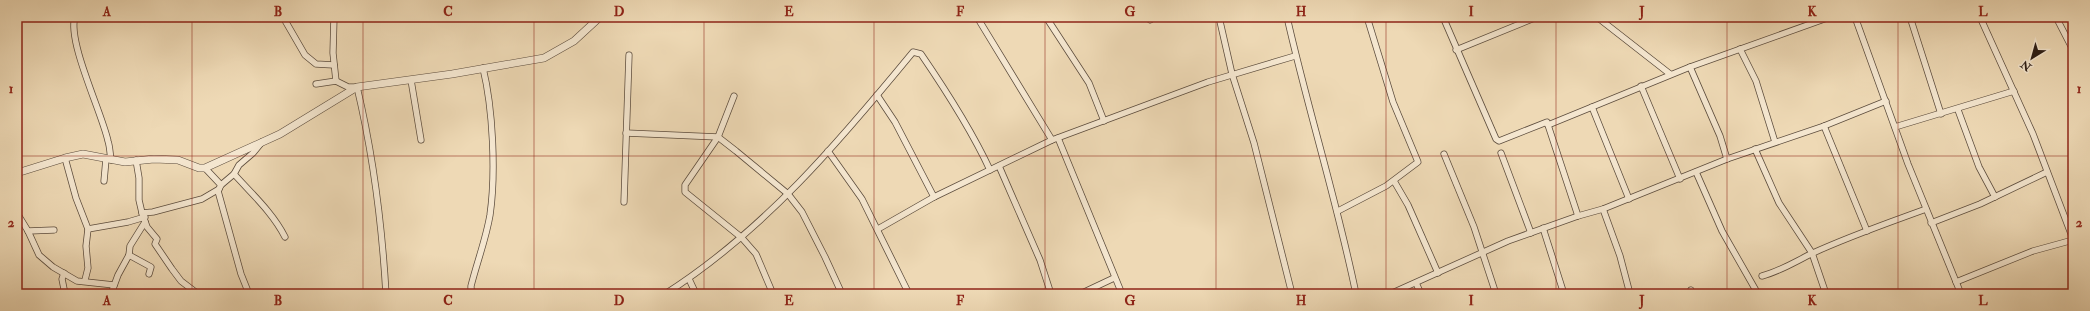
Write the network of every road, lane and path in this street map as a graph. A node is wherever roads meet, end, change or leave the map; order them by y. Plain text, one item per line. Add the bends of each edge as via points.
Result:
1 (76, 17) edge
2 (283, 17) edge
3 (334, 17) edge
4 (600, 17) edge
5 (977, 17) edge
6 (1046, 17) edge
7 (1219, 17) edge
8 (1287, 17) edge
9 (1367, 17) edge
10 (1443, 17) edge
11 (1537, 17) edge
12 (1597, 17) edge
13 (1830, 17) edge
14 (1855, 17) edge
15 (1910, 17) edge
16 (1958, 17) edge
17 (1963, 17) edge
18 (1980, 17) edge
19 (2056, 17) edge
20 (1740, 49) junction
21 (1456, 50) junction
22 (2073, 50) edge
23 (629, 55) dead end
24 (1296, 56) junction
25 (334, 64) junction
26 (1690, 66) junction
27 (483, 68) junction
28 (1232, 74) junction
29 (1670, 74) junction
30 (411, 80) junction
31 (336, 81) junction
32 (316, 84) dead end
33 (357, 86) junction
34 (1641, 86) junction
35 (2014, 91) junction
36 (877, 95) junction
37 (734, 96) dead end
38 (1886, 101) junction
39 (1592, 106) junction
40 (1958, 110) junction
41 (1941, 114) junction
42 (1104, 121) junction
43 (1548, 125) junction
44 (1824, 126) junction
45 (1895, 128) junction
46 (626, 133) junction
47 (718, 137) junction
48 (1058, 138) junction
49 (421, 140) dead end
50 (1052, 140) junction
51 (262, 142) junction
52 (1775, 142) junction
53 (1754, 149) junction
54 (828, 151) junction
55 (1501, 153) dead end
56 (1444, 154) dead end
57 (65, 158) junction
58 (1727, 159) junction
59 (108, 160) junction
60 (136, 160) junction
61 (999, 166) junction
62 (205, 168) junction
63 (990, 170) junction
64 (1696, 172) junction
65 (2047, 172) junction
66 (17, 173) edge
67 (234, 174) junction
68 (1680, 179) junction
69 (104, 181) dead end
70 (1394, 181) junction
71 (220, 187) junction
72 (788, 194) junction
73 (934, 197) junction
74 (1995, 197) junction
75 (1629, 199) junction
76 (624, 202) dead end
77 (1603, 209) junction
78 (1926, 209) junction
79 (1338, 211) junction
80 (17, 213) edge
81 (1578, 216) junction
82 (144, 217) junction
83 (1931, 223) junction
84 (1543, 228) junction
85 (88, 229) junction
86 (878, 229) junction
87 (54, 230) dead end
88 (28, 231) junction
89 (1867, 231) junction
90 (1531, 232) junction
91 (285, 237) dead end
92 (742, 238) junction
93 (2073, 240) edge
94 (1483, 252) junction
95 (1812, 253) junction
96 (129, 255) junction
97 (64, 273) junction
98 (1438, 273) junction
99 (149, 274) dead end
100 (1762, 276) dead end
101 (1114, 278) junction
102 (689, 279) junction
103 (85, 280) junction
104 (1956, 282) junction
105 (1416, 283) junction
106 (114, 285) junction
107 (65, 294) edge
108 (111, 294) edge
109 (198, 294) edge
110 (249, 294) edge
111 (386, 294) edge
112 (479, 294) edge
113 (665, 294) edge
114 (696, 294) edge
115 (773, 294) edge
116 (842, 294) edge
117 (909, 294) edge
118 (1051, 294) edge
119 (1080, 294) edge
120 (1122, 294) edge
121 (1292, 294) edge
122 (1356, 294) edge
123 (1390, 294) edge
124 (1421, 294) edge
125 (1496, 294) edge
126 (1564, 294) edge
127 (1630, 294) edge
128 (1758, 294) edge
129 (1826, 294) edge
130 (1961, 294) edge

1 - 59 street via 73,25 108,141
2 - 25 street via 304,55 316,64
3 - 25 street
4 - 27 street via 574,41 544,58
5 - 50 street
6 - 42 street via 1080,66
7 - 28 street
8 - 24 street
9 - 70 street via 1393,102 1417,158 1416,165
10 - 21 street
11 - 21 street
12 - 29 street
13 - 20 street
14 - 38 street
15 - 41 street
16 - 17 street
18 - 35 street
19 - 22 street
20 - 26 street
20 - 52 street via 1756,81
21 - 43 street via 1496,139 1499,141 1546,121
23 - 46 street
24 - 28 street
24 - 79 street
25 - 31 street
26 - 29 street
26 - 58 street
27 - 30 street
27 - 112 street via 493,159 490,214 484,246 471,286 471,291
28 - 42 street
28 - 121 street via 1254,143
29 - 34 street
30 - 33 street
30 - 49 street
31 - 32 street
31 - 33 street via 348,87
33 - 51 street via 297,124
33 - 111 street via 374,179
34 - 39 street
34 - 68 street
35 - 40 street
35 - 65 street via 2034,134
36 - 54 street
36 - 63 street via 912,52 921,54 966,123
36 - 73 street via 895,122
37 - 47 street
38 - 44 street
38 - 45 street
39 - 43 street
39 - 75 street
40 - 41 street
40 - 74 street via 1979,167
41 - 45 street
42 - 48 street
43 - 81 street
44 - 52 street
44 - 89 street
45 - 78 street
46 - 47 street
46 - 76 street
47 - 72 street
47 - 92 street via 685,185 685,192
48 - 50 street
48 - 101 street
50 - 61 street
51 - 62 street
51 - 67 street via 253,154 239,165
52 - 53 street
53 - 58 street
53 - 95 street via 1780,203
54 - 72 street
54 - 86 street via 862,199
55 - 90 street
56 - 94 street
57 - 59 street via 83,154
57 - 66 street
57 - 85 street
58 - 64 street
59 - 60 street
59 - 69 street
60 - 62 street via 178,160
60 - 82 street via 139,200
61 - 63 street
61 - 118 street via 1040,260
62 - 71 street
63 - 73 street
64 - 68 street
64 - 128 street via 1722,231
65 - 74 street
65 - 93 street
67 - 71 street
67 - 91 street via 262,204
68 - 75 street
70 - 79 street
70 - 98 street via 1408,205
71 - 82 street via 202,198
71 - 110 street via 221,207
72 - 92 street
72 - 116 street via 802,212
73 - 86 street
74 - 83 street
75 - 77 street
77 - 81 street
77 - 127 street
78 - 83 street
78 - 89 street
79 - 122 street
80 - 88 street
81 - 84 street
82 - 85 street
82 - 96 street via 130,246
82 - 109 street via 157,239 155,244 172,269
83 - 104 street
84 - 90 street
84 - 126 street
85 - 103 street via 88,268
86 - 117 street
87 - 88 street
88 - 97 street via 39,255
89 - 95 street
90 - 94 street
92 - 102 street
92 - 115 street via 759,259
93 - 104 street via 2033,251
94 - 98 street
94 - 125 street
95 - 100 street via 1793,264
95 - 129 street
96 - 99 street via 151,267
96 - 106 street
97 - 103 street via 77,281
97 - 107 street via 62,279
98 - 105 street
101 - 119 street
101 - 120 street
102 - 113 street
102 - 114 street
103 - 106 street
104 - 130 street
105 - 123 street
105 - 124 street
106 - 108 street

